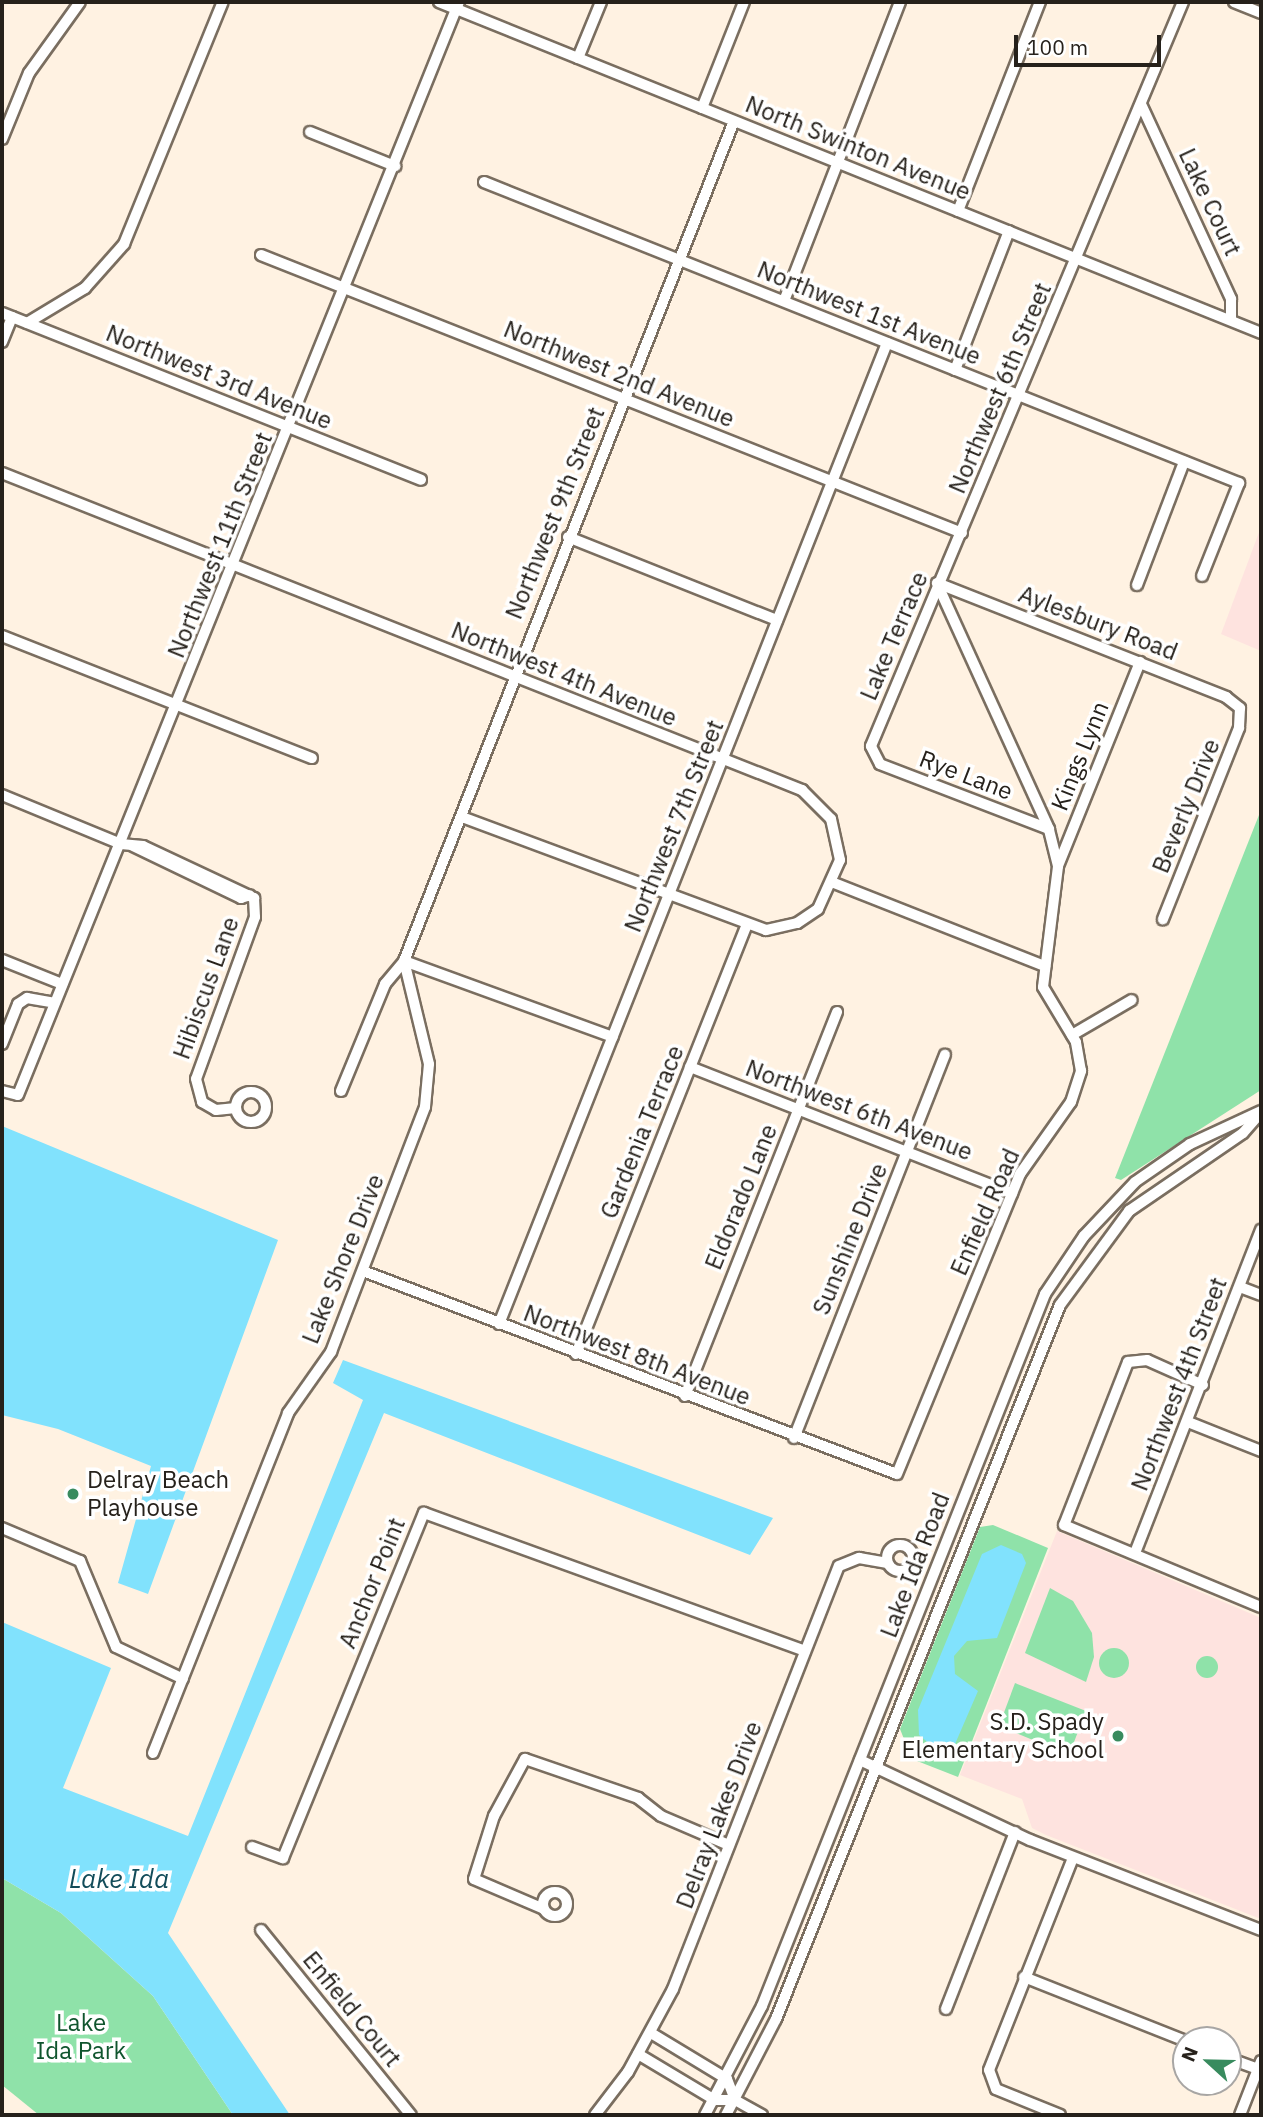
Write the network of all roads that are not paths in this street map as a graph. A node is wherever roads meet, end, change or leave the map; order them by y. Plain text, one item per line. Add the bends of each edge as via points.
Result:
1 (80, 2) edge
2 (223, 2) edge
3 (439, 2) edge
4 (601, 2) edge
5 (744, 2) edge
6 (900, 2) edge
7 (1040, 2) edge
8 (1183, 2) edge
9 (1234, 2) edge
10 (458, 5) edge
11 (1261, 13) edge
12 (578, 58) junction
13 (1141, 104) junction
14 (702, 108) junction
15 (734, 121) junction
16 (310, 132) dead end
17 (2, 139) edge
18 (837, 162) junction
19 (395, 166) junction
20 (484, 182) dead end
21 (958, 211) junction
22 (1009, 231) junction
23 (261, 255) dead end
24 (679, 259) junction
25 (1077, 259) junction
26 (346, 288) junction
27 (784, 301) junction
28 (7, 315) edge
29 (1231, 320) junction
30 (27, 323) junction
31 (1261, 333) edge
32 (2, 342) edge
33 (887, 343) junction
34 (955, 370) junction
35 (1018, 395) junction
36 (624, 398) junction
37 (290, 427) junction
38 (1184, 463) junction
39 (2, 473) edge
40 (421, 480) dead end
41 (832, 482) junction
42 (962, 533) junction
43 (568, 537) junction
44 (235, 565) junction
45 (1202, 576) dead end
46 (937, 583) junction
47 (1137, 585) dead end
48 (777, 620) junction
49 (2, 636) edge
50 (1140, 662) junction
51 (513, 676) junction
52 (179, 706) junction
53 (1240, 708) joint
54 (872, 756) joint
55 (312, 758) dead end
56 (723, 759) junction
57 (2, 795) edge
58 (462, 817) junction
59 (1049, 830) junction
60 (121, 844) junction
61 (1058, 866) junction
62 (835, 883) junction
63 (668, 898) junction
64 (1163, 919) dead end
65 (746, 926) junction
66 (2, 960) edge
67 (404, 961) junction
68 (1045, 966) junction
69 (62, 984) junction
70 (1132, 1000) dead end
71 (54, 1003) junction
72 (837, 1013) dead end
73 (1072, 1035) junction
74 (613, 1037) junction
75 (2, 1044) edge
76 (945, 1055) dead end
77 (690, 1067) junction
78 (2, 1091) edge
79 (341, 1091) dead end
80 (236, 1108) dead end
81 (799, 1110) junction
82 (1261, 1111) edge
83 (907, 1153) junction
84 (1012, 1193) junction
85 (1261, 1230) edge
86 (363, 1271) junction
87 (1240, 1287) junction
88 (1261, 1295) edge
89 (1032, 1323) junction
90 (499, 1324) junction
91 (1048, 1329) junction
92 (576, 1354) junction
93 (1203, 1384) junction
94 (685, 1396) junction
95 (1188, 1422) junction
96 (794, 1438) junction
97 (1261, 1451) edge
98 (897, 1474) joint
99 (970, 1479) junction
100 (977, 1509) junction
101 (2, 1528) edge
102 (1135, 1553) junction
103 (888, 1563) dead end
104 (1261, 1607) edge
105 (805, 1651) junction
106 (183, 1679) junction
107 (153, 1753) dead end
108 (860, 1760) junction
109 (876, 1766) junction
110 (1015, 1832) junction
111 (729, 1845) junction
112 (252, 1847) dead end
113 (1073, 1858) junction
114 (544, 1909) dead end
115 (261, 1930) dead end
116 (1261, 1930) edge
117 (1024, 1977) junction
118 (946, 2009) dead end
119 (651, 2033) junction
120 (1172, 2035) edge
121 (639, 2054) junction
122 (1242, 2061) edge
123 (1260, 2065) edge
124 (727, 2079) junction
125 (735, 2099) junction
126 (715, 2100) junction
127 (411, 2115) edge
128 (595, 2115) edge
129 (705, 2115) edge
130 (726, 2115) edge
131 (762, 2115) edge
132 (1060, 2115) edge
133 (1240, 2115) edge

1 - 17 street via 29,73
2 - 30 street via 124,244 85,288
3 - 10 street, North Swinton Avenue
4 - 12 street
5 - 14 street
6 - 18 street
7 - 21 street
8 - 13 street, Northwest 6th Street
9 - 11 street
10 - 12 street, North Swinton Avenue
10 - 19 street, Northwest 11th Street
12 - 14 street, North Swinton Avenue
13 - 25 street, Northwest 6th Street
13 - 29 street, Lake Court via 1231,299
14 - 15 street, North Swinton Avenue
15 - 18 street, North Swinton Avenue
15 - 24 street, Northwest 9th Street
16 - 19 street
18 - 21 street, North Swinton Avenue
18 - 27 street
19 - 26 street, Northwest 11th Street
20 - 24 street, Northwest 1st Avenue
21 - 22 street, North Swinton Avenue
22 - 25 street, North Swinton Avenue
22 - 34 street
23 - 26 street, Northwest 2nd Avenue
24 - 27 street, Northwest 1st Avenue
24 - 36 street, Northwest 9th Street
25 - 29 street, North Swinton Avenue
25 - 35 street, Northwest 6th Street
26 - 36 street, Northwest 2nd Avenue
26 - 37 street, Northwest 11th Street
27 - 33 street, Northwest 1st Avenue
28 - 30 street, Northwest 3rd Avenue
28 - 32 street
29 - 31 street, North Swinton Avenue
30 - 37 street, Northwest 3rd Avenue
33 - 34 street, Northwest 1st Avenue
33 - 41 street, Northwest 7th Street
34 - 35 street, Northwest 1st Avenue
35 - 38 street, Northwest 1st Avenue
35 - 42 street, Northwest 6th Street
36 - 41 street, Northwest 2nd Avenue
36 - 43 street, Northwest 9th Street
37 - 40 street, Northwest 3rd Avenue
37 - 44 street, Northwest 11th Street
38 - 45 street, Northwest 1st Avenue via 1239,483
38 - 47 street
39 - 44 street, Northwest 4th Avenue
41 - 42 street, Northwest 2nd Avenue
41 - 48 street, Northwest 7th Street
42 - 46 street, Lake Terrace
43 - 48 street
43 - 51 street, Northwest 9th Street
44 - 51 street, Northwest 4th Avenue
44 - 52 street, Northwest 11th Street
46 - 50 street, Aylesbury Road
46 - 54 street, Lake Terrace
46 - 59 street, Enfield Road
48 - 56 street, Northwest 7th Street
49 - 52 street
50 - 53 street, Aylesbury Road
50 - 61 street, Kings Lynn
51 - 56 street, Northwest 4th Avenue
51 - 58 street, Northwest 9th Street
52 - 55 street
52 - 60 street, Northwest 11th Street
53 - 64 street, Beverly Drive via 1239,728
54 - 59 street, Rye Lane
56 - 62 street, Northwest 4th Avenue via 802,790 824,809 839,845
56 - 63 street, Northwest 7th Street
57 - 60 street
58 - 63 street
58 - 67 street, Northwest 9th Street
59 - 61 street, Enfield Road
60 - 69 street, Northwest 11th Street
60 - 80 street, Hibiscus Lane via 250,895 256,917 196,1079 202,1102 216,1110
61 - 68 street, Enfield Road
62 - 65 street via 817,909 797,923
62 - 68 street
63 - 65 street
63 - 74 street, Northwest 7th Street
65 - 77 street, Gardenia Terrace
66 - 69 street
67 - 74 street
67 - 79 street, Northwest 9th Street via 384,984
67 - 86 street, Lake Shore Drive via 429,1064 427,1099
68 - 73 street, Enfield Road via 1046,1001
69 - 71 street, Northwest 11th Street
70 - 73 street
71 - 75 street via 27,998 18,1004
71 - 78 street, Northwest 11th Street via 18,1095
72 - 81 street, Eldorado Lane
73 - 84 street, Enfield Road via 1081,1064 1078,1086
74 - 90 street, Northwest 7th Street
76 - 83 street, Sunshine Drive
77 - 81 street, Northwest 6th Avenue
77 - 92 street, Gardenia Terrace
81 - 83 street, Northwest 6th Avenue
81 - 94 street, Eldorado Lane
82 - 89 street, Lake Ida Road via 1190,1144 1135,1182 1070,1255
82 - 91 street, Lake Ida Road via 1243,1133 1129,1211 1084,1264
83 - 84 street, Northwest 6th Avenue
83 - 96 street, Sunshine Drive
84 - 98 street, Enfield Road
85 - 87 street, Northwest 4th Street
86 - 90 street, Northwest 8th Avenue
86 - 106 street, Lake Shore Drive via 331,1352 288,1413
87 - 88 street
87 - 93 street, Northwest 4th Street
89 - 91 street
89 - 99 street, Lake Ida Road
90 - 92 street, Northwest 8th Avenue
91 - 100 street, Lake Ida Road
92 - 94 street, Northwest 8th Avenue
93 - 95 street, Northwest 4th Street
93 - 102 street via 1147,1360 1128,1362 1064,1525
94 - 96 street, Northwest 8th Avenue
95 - 97 street
95 - 102 street, Northwest 4th Street
96 - 98 street, Northwest 8th Avenue
99 - 100 street
99 - 108 street, Lake Ida Road
100 - 109 street, Lake Ida Road
101 - 106 street via 80,1561 116,1647
102 - 104 street
103 - 105 street, Delray Lakes Drive via 859,1558 839,1566
105 - 111 street, Delray Lakes Drive
105 - 112 street, Anchor Point via 424,1513 283,1858
106 - 107 street, Lake Shore Drive
108 - 109 street
108 - 124 street, Lake Ida Road
109 - 110 street
109 - 125 street, Lake Ida Road via 776,2019
110 - 113 street
110 - 118 street
111 - 114 street via 661,1816 638,1798 525,1759 494,1816 474,1879
111 - 119 street, Delray Lakes Drive
113 - 116 street
113 - 117 street
115 - 127 street, Enfield Court
117 - 120 street
117 - 132 street via 989,2070 992,2083
119 - 121 street, Delray Lakes Drive
119 - 124 street
121 - 126 street
121 - 128 street, Delray Lakes Drive
122 - 123 street
123 - 133 street
124 - 125 street
124 - 126 street, Lake Ida Road
125 - 126 street
125 - 130 street, Lake Ida Road
125 - 131 street
126 - 129 street, Lake Ida Road

